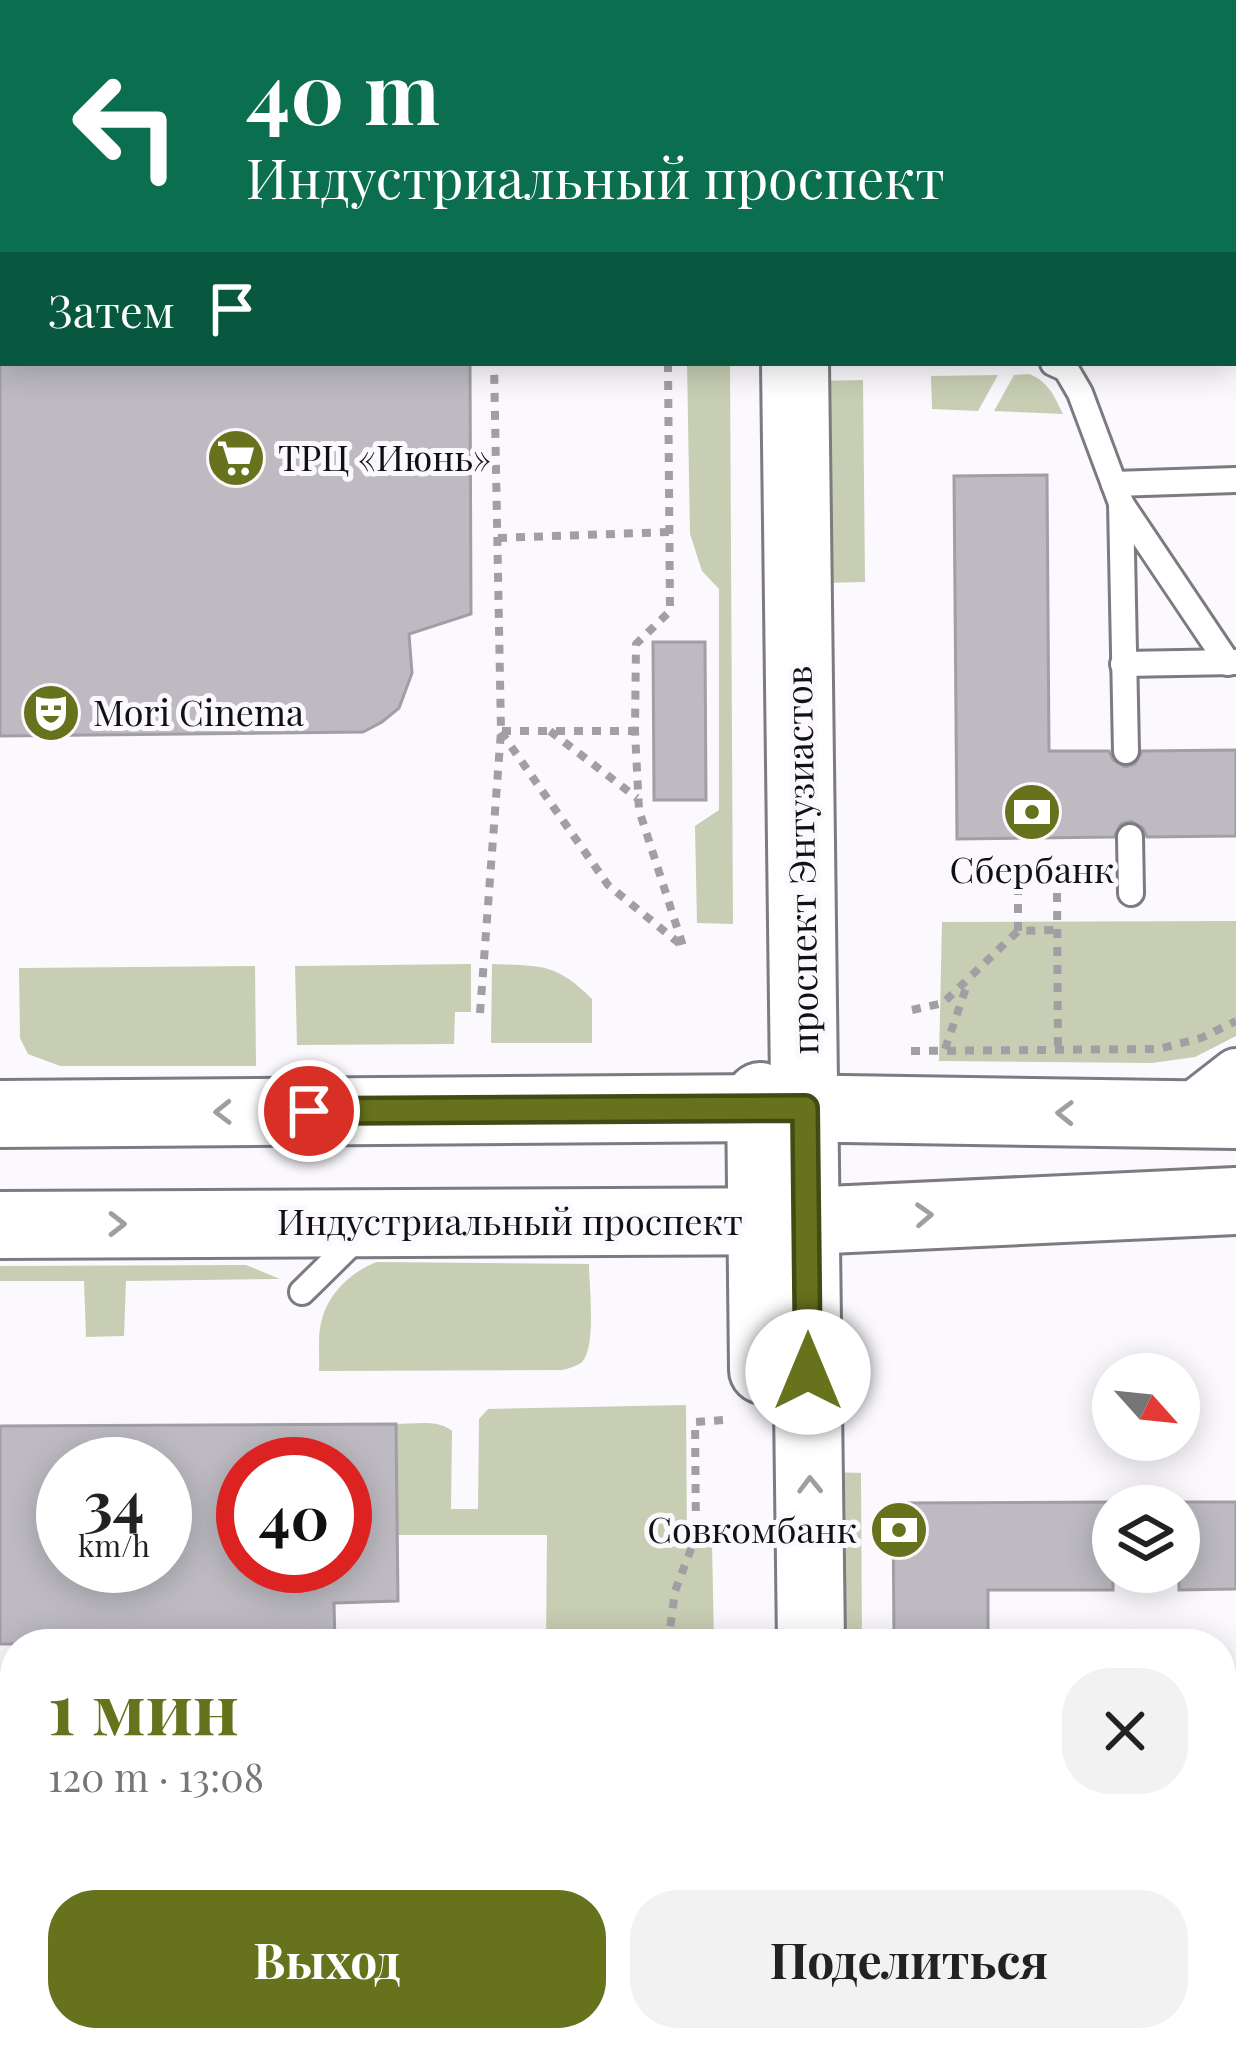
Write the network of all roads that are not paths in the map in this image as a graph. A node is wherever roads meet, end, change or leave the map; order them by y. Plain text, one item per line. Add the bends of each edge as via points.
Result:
1 (754, 366) edge
2 (795, 366) edge
3 (1063, 366) edge
4 (1236, 480) edge
5 (1118, 493) junction
6 (1232, 663) edge
7 (1123, 664) junction
8 (1126, 751) dead end
9 (1130, 837) dead end
10 (1132, 893) dead end
11 (1236, 1072) edge
12 (783, 1108) junction
13 (0, 1114) edge
14 (1209, 1115) edge
15 (1225, 1211) edge
16 (784, 1221) junction
17 (371, 1223) junction
18 (0, 1225) edge
19 (302, 1292) dead end
20 (769, 1629) edge
21 (811, 1629) edge

1 - 12 street, проспект Энтузиастов
2 - 12 street, проспект Энтузиастов
3 - 5 lane
4 - 5 lane
5 - 6 lane
5 - 7 lane
6 - 7 lane
7 - 8 lane
9 - 10 lane
11 - 14 street
12 -> 13 street
14 -> 12 street
12 - 16 street, проспект Энтузиастов
16 -> 15 street, Индустриальный проспект
16 - 17 street, Индустриальный проспект
16 - 20 street, проспект Энтузиастов
21 -> 16 street, проспект Энтузиастов
18 -> 17 street, Индустриальный проспект
17 - 19 lane

